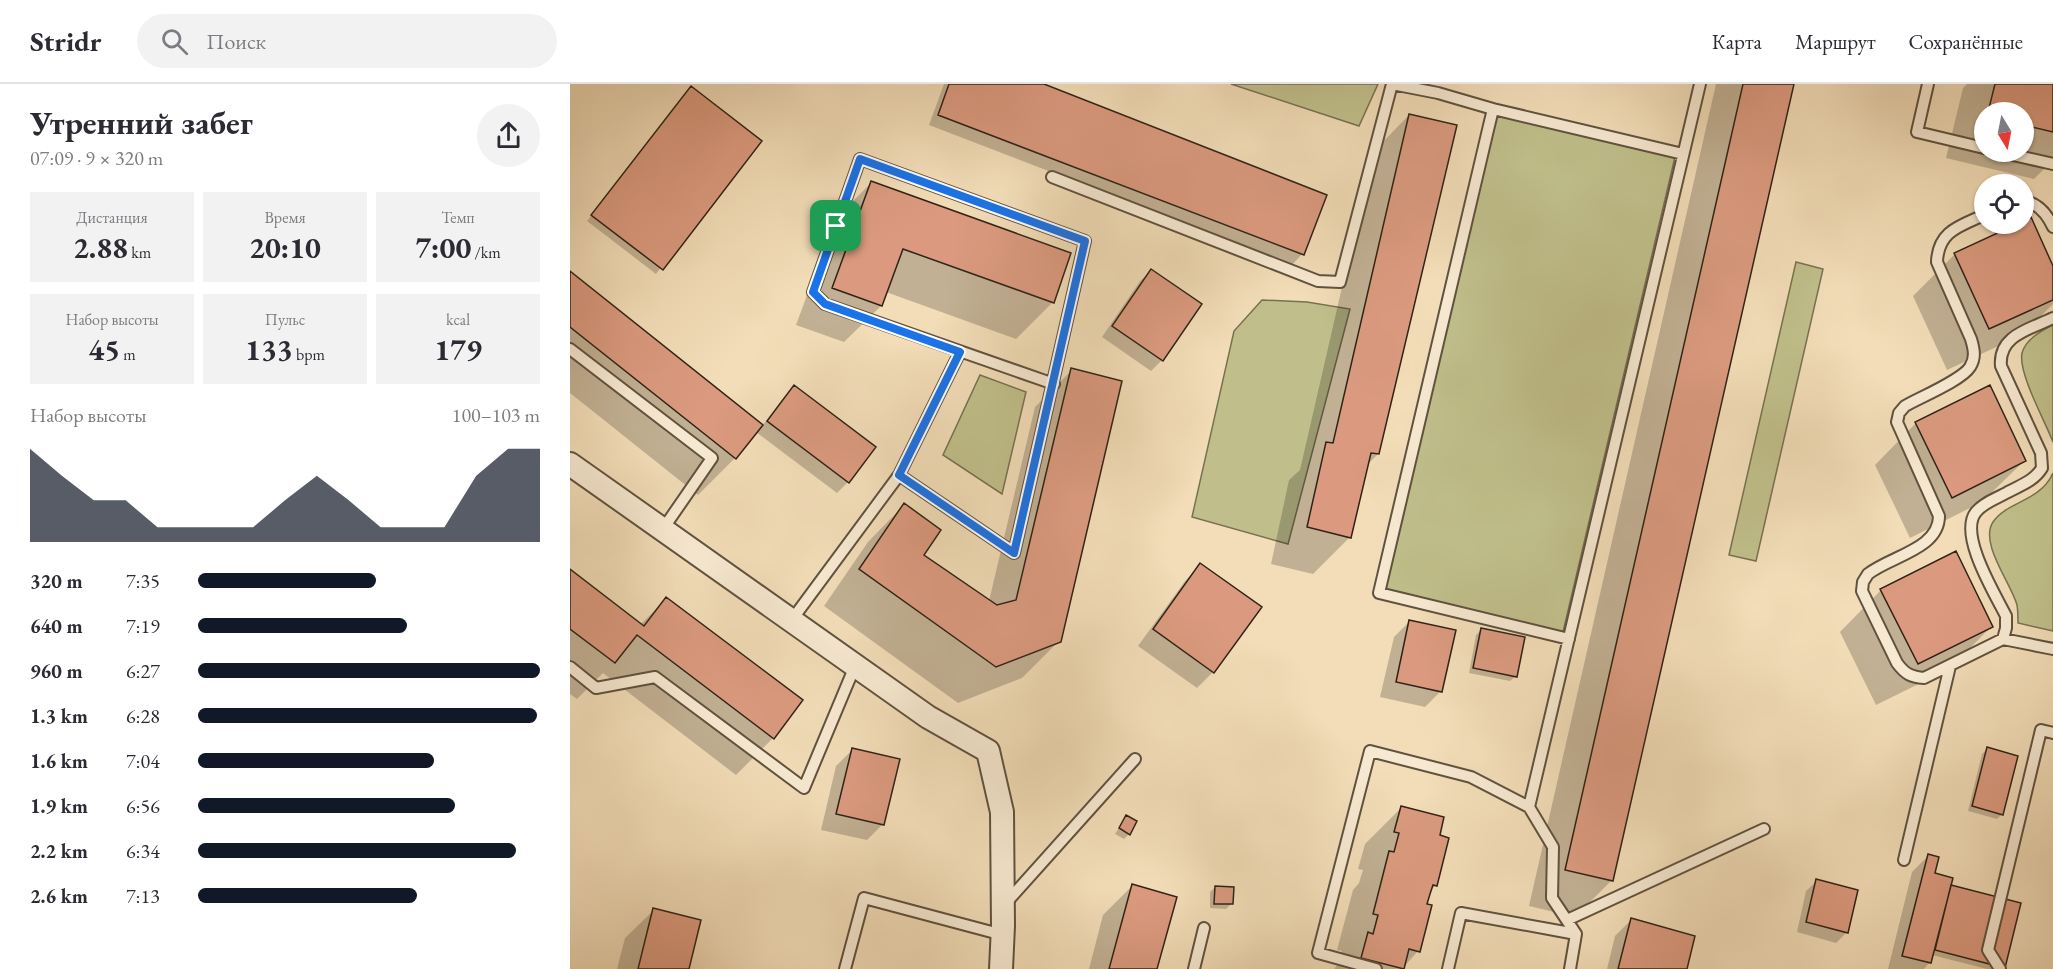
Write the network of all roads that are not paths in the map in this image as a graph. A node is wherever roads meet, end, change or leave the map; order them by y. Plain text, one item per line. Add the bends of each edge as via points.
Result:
1 (1392, 84) edge
2 (1700, 84) edge
3 (1928, 84) edge
4 (1493, 109) junction
5 (1974, 146) edge
6 (1683, 154) junction
7 (2034, 160) edge
8 (2053, 164) edge
9 (1052, 177) dead end
10 (2034, 203) edge
11 (1974, 220) edge
12 (2053, 227) edge
13 (2053, 318) edge
14 (570, 349) edge
15 (960, 352) junction
16 (1054, 384) junction
17 (570, 464) edge
18 (899, 475) junction
19 (663, 529) junction
20 (791, 621) junction
21 (1569, 639) junction
22 (2003, 639) junction
23 (2053, 649) edge
24 (855, 666) junction
25 (1950, 666) junction
26 (570, 667) edge
27 (2053, 733) edge
28 (1135, 759) dead end
29 (1529, 807) junction
30 (1764, 828) dead end
31 (1904, 860) dead end
32 (1003, 905) junction
33 (1567, 920) junction
34 (1204, 928) dead end
35 (1576, 934) junction
36 (1003, 935) junction
37 (845, 969) edge
38 (1001, 969) edge
39 (1194, 969) edge
40 (1376, 969) edge
41 (1448, 969) edge
42 (1570, 969) edge
43 (2000, 969) edge

1 - 4 lane
1 - 9 lane via 1340,282 1318,281
2 - 6 lane
3 - 5 lane via 1917,132
4 - 6 lane
4 - 21 lane via 1379,593
6 - 21 lane
7 - 8 lane
10 - 12 lane
11 - 25 lane via 1945,235 1936,262 1971,339 1971,366 1963,375 1905,405 1896,422 1939,516 1939,525 1930,540 1868,574 1861,586 1897,663 1906,673 1924,678
13 - 22 lane via 2012,338 2000,357 2041,453 2042,468 2033,479 1986,504 1972,522 1974,547 2006,616
14 - 19 lane via 712,458
15 - 16 lane
15 - 16 lane via 825,304 813,292 860,159 1085,241
15 - 18 lane
16 - 18 lane via 1014,553
17 - 19 street
18 - 20 lane
19 - 20 street
20 - 24 street
21 - 29 lane
22 - 23 lane
22 - 25 lane
24 - 26 lane via 804,788 655,677 596,688
24 - 32 street via 928,717 988,751 1002,812
25 - 31 lane
27 - 43 lane via 2041,730 1988,950
28 - 32 lane
29 - 33 lane via 1553,847 1552,898
29 - 40 lane via 1471,777 1370,751 1318,953
30 - 33 lane
32 - 36 street
33 - 35 lane
34 - 39 lane
35 - 41 lane via 1461,913
35 - 42 lane
36 - 37 lane via 864,898
36 - 38 street

